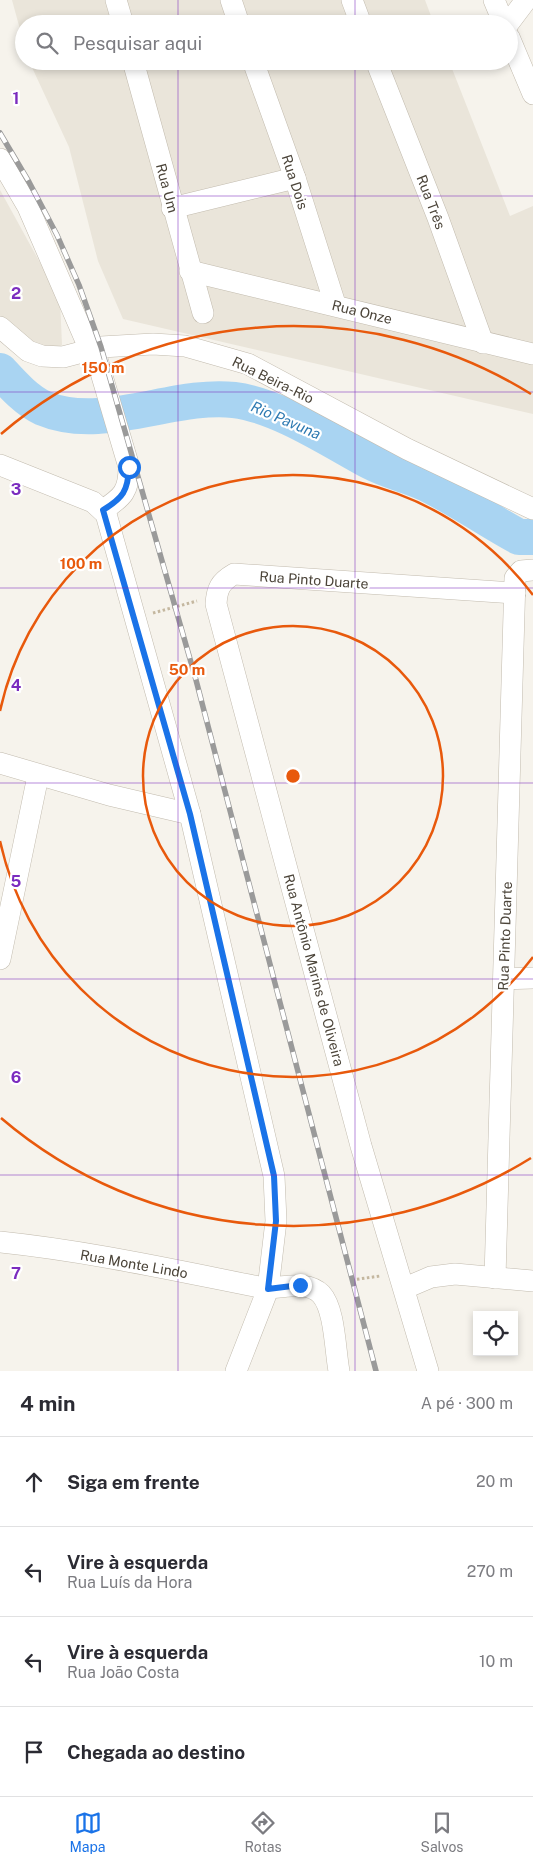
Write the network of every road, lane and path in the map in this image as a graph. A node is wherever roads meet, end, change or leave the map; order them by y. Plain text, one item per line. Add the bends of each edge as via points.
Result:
1 (116, 0) edge
2 (231, 0) edge
3 (352, 0) edge
4 (494, 0) edge
5 (526, 0) edge
6 (120, 15) edge
7 (237, 15) edge
8 (358, 15) edge
9 (500, 15) edge
10 (515, 15) edge
11 (518, 58) edge
12 (135, 70) edge
13 (256, 70) edge
14 (380, 70) edge
15 (533, 94) edge
16 (0, 159) edge
17 (295, 178) junction
18 (172, 208) junction
19 (190, 271) junction
20 (334, 304) junction
21 (203, 313) dead end
22 (0, 327) edge
23 (483, 343) junction
24 (92, 350) junction
25 (533, 354) edge
26 (0, 465) edge
27 (533, 509) edge
28 (105, 512) junction
29 (234, 574) joint
30 (522, 579) edge
31 (217, 608) junction
32 (135, 618) junction
33 (0, 763) edge
34 (38, 776) junction
35 (190, 814) junction
36 (0, 959) edge
37 (533, 978) edge
38 (504, 979) junction
39 (0, 1242) edge
40 (495, 1278) junction
41 (352, 1280) dead end
42 (402, 1281) junction
43 (533, 1281) edge
44 (268, 1289) junction
45 (236, 1371) edge
46 (338, 1371) edge
47 (428, 1371) edge

1 - 6 street
2 - 7 street
3 - 8 street
4 - 9 street
5 - 10 street
11 - 15 street
12 - 18 street, Rua Um
13 - 17 street, Rua Dois
14 - 23 street, Rua Três
16 - 24 street via 28,207
17 - 18 street
17 - 20 street, Rua Dois
18 - 19 street, Rua Um
19 - 20 street, Rua Onze
19 - 21 street, Rua Um
20 - 23 street, Rua Onze
22 - 24 street, Rua Beira-Rio via 28,351 42,356 63,357
23 - 25 street, Rua Onze
24 - 27 street, Rua Beira-Rio via 129,345 185,346 248,364 408,449
24 - 28 street via 129,467 129,482 121,499
26 - 28 street via 93,502
28 - 32 street
29 - 30 street, Rua Pinto Duarte
29 - 31 street, Rua Antônio Marins de Oliveira via 219,586
30 - 38 street, Rua Pinto Duarte
31 - 32 path via 208,610 204,600
31 - 42 street, Rua Antônio Marins de Oliveira via 361,1146
32 - 35 street
33 - 34 street
34 - 35 street
34 - 36 street
35 - 44 street via 274,1176 276,1221
37 - 38 street
38 - 40 street, Rua Pinto Duarte
39 - 44 street, Rua Monte Lindo via 133,1262
40 - 42 street via 454,1274
40 - 43 street
41 - 42 path
42 - 47 street, Rua Antônio Marins de Oliveira
44 - 45 street
44 - 46 street, Rua Monte Lindo via 300,1285 320,1293 329,1308

